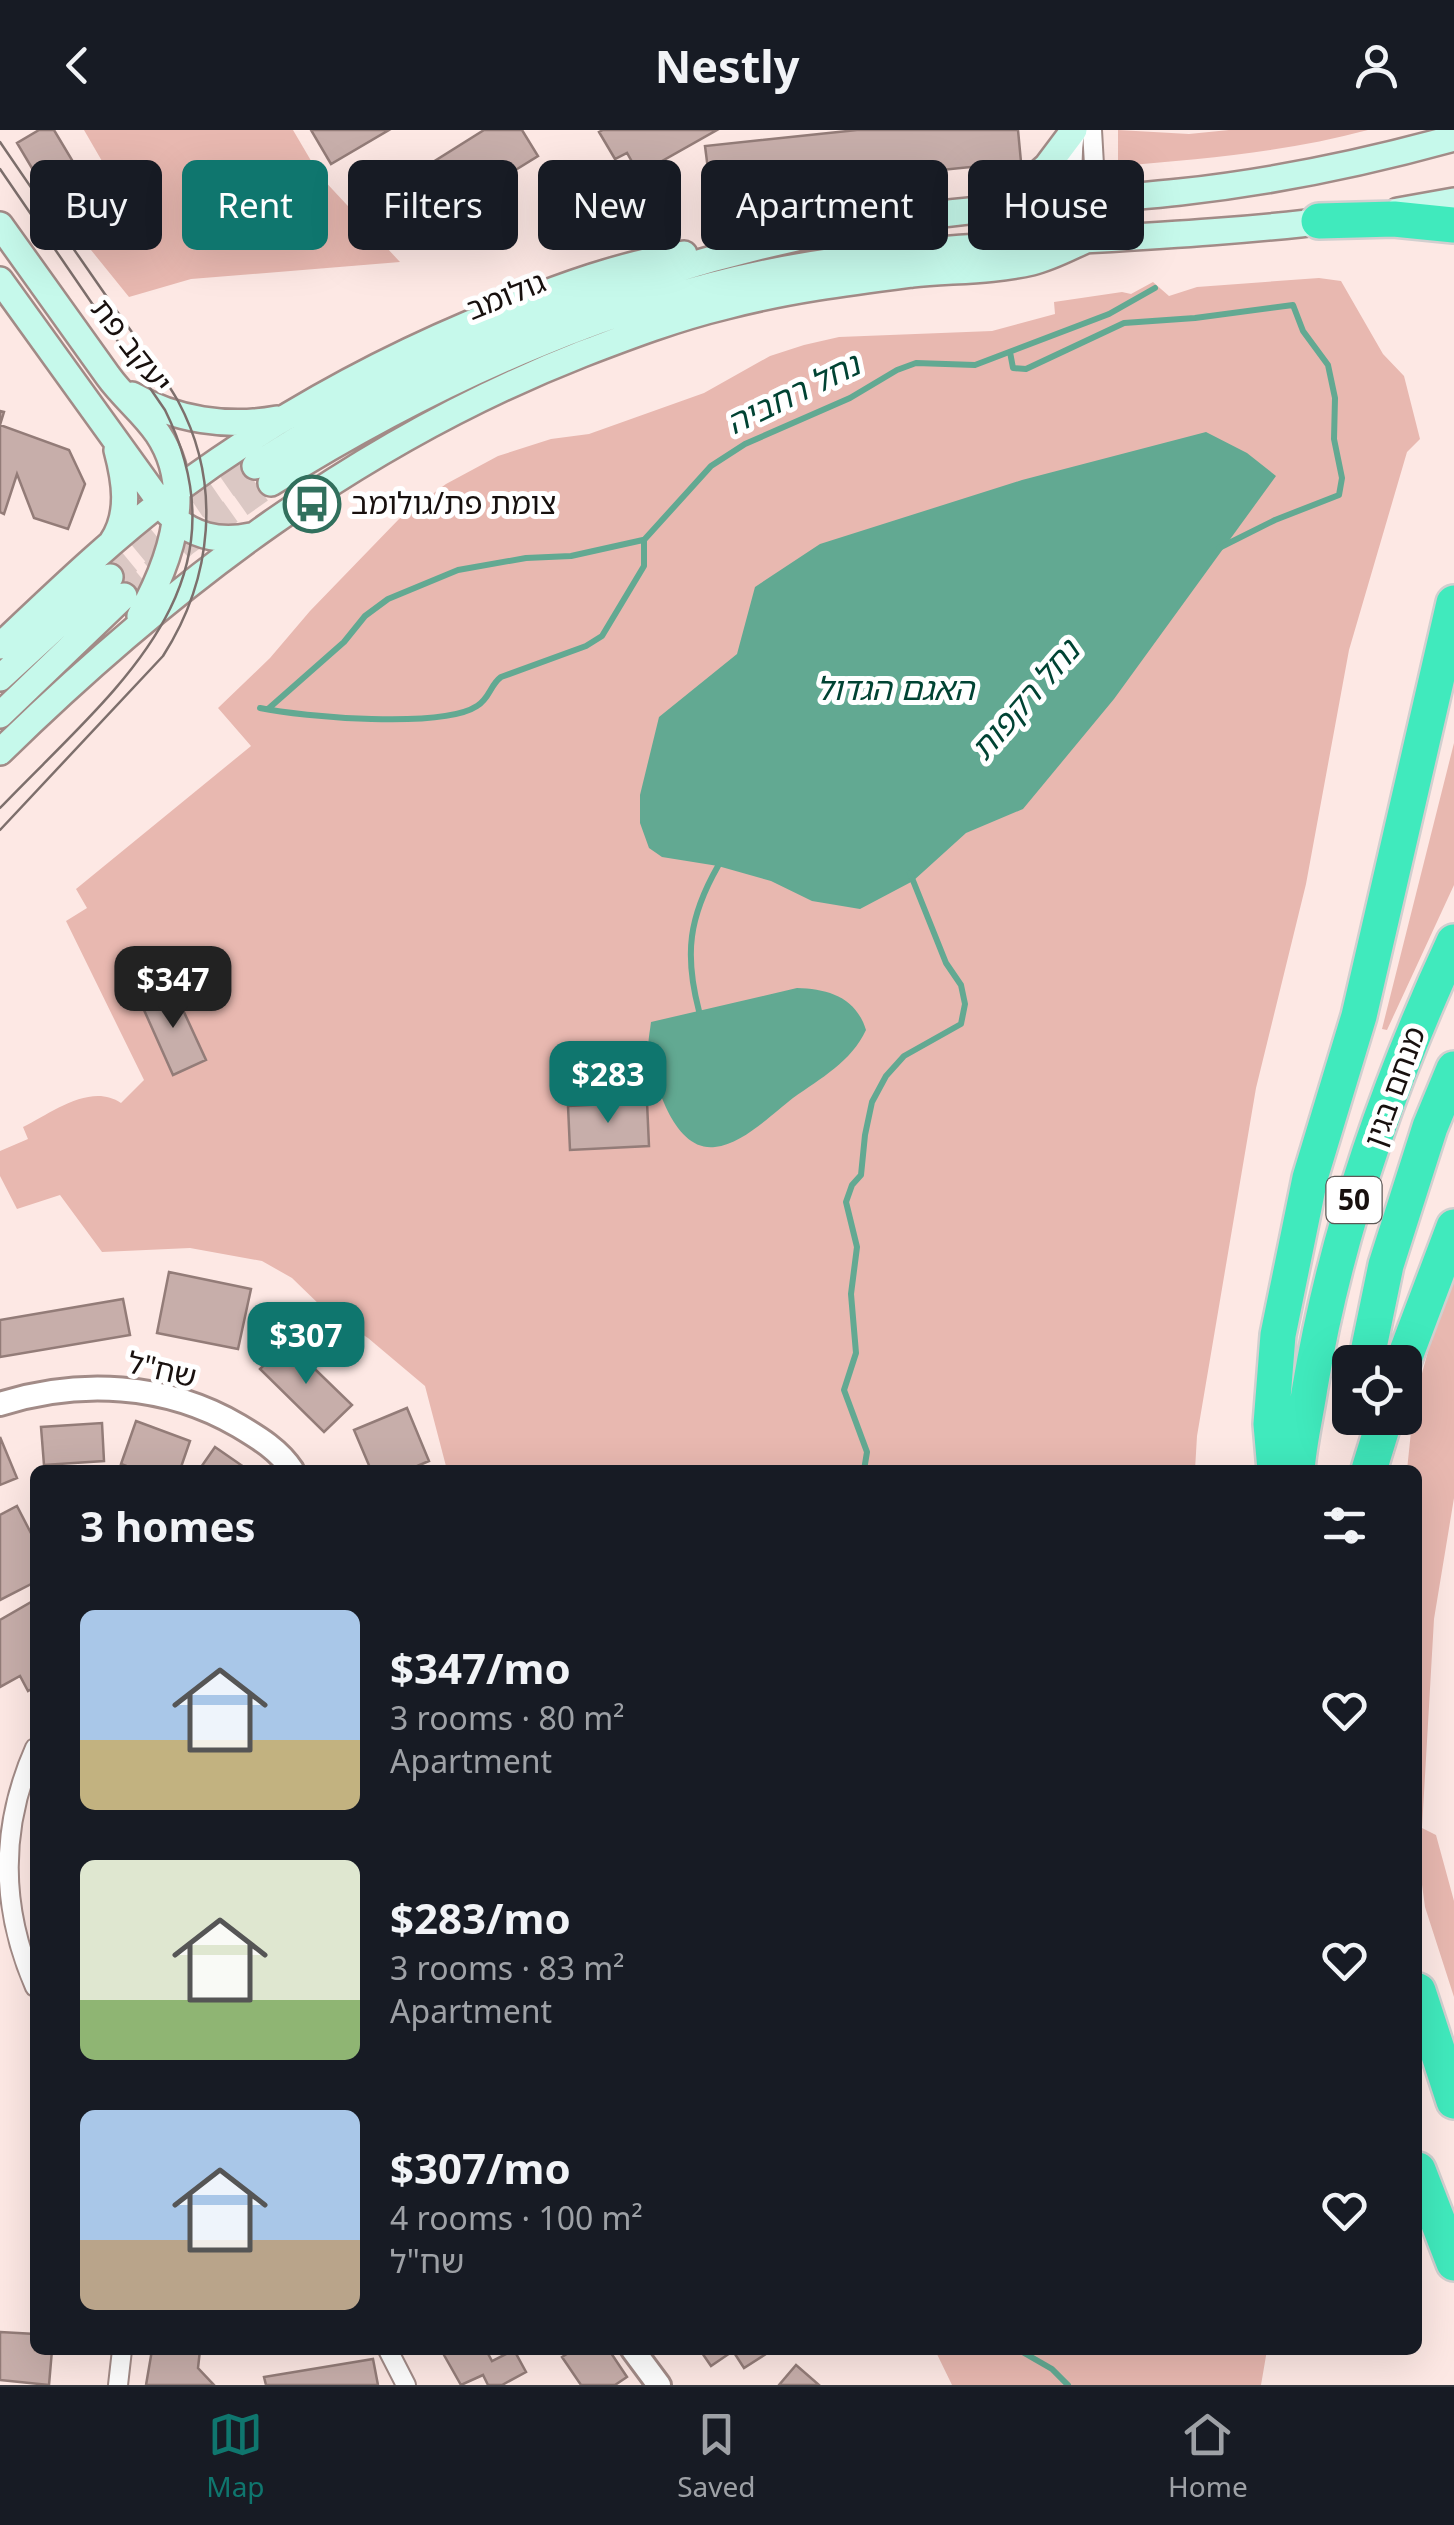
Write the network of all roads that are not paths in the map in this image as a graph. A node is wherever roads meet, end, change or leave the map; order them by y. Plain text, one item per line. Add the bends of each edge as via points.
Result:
1 (1074, 130) edge
2 (1092, 130) edge
3 (1454, 138) edge
4 (1050, 160) edge
5 (1074, 160) edge
6 (1089, 160) edge
7 (1144, 195) edge
8 (1454, 201) edge
9 (1318, 222) junction
10 (1454, 225) edge
11 (0, 226) edge
12 (1144, 234) edge
13 (968, 249) edge
14 (728, 250) edge
15 (750, 250) edge
16 (1061, 250) edge
17 (0, 280) edge
18 (113, 383) junction
19 (291, 414) junction
20 (102, 420) junction
21 (170, 505) junction
22 (252, 536) junction
23 (109, 545) junction
24 (1454, 603) edge
25 (132, 629) junction
26 (0, 646) edge
27 (0, 678) edge
28 (1454, 696) edge
29 (0, 715) edge
30 (0, 752) edge
31 (1406, 815) junction
32 (1454, 942) edge
33 (1454, 1068) edge
34 (1454, 1227) edge
35 (1370, 1345) edge
36 (1409, 1345) edge
37 (0, 1404) edge
38 (1356, 1435) edge
39 (1380, 1435) edge
40 (287, 1465) edge
41 (1275, 1465) edge
42 (1298, 1465) edge
43 (1353, 1465) edge
44 (1371, 1465) edge
45 (30, 1758) edge
46 (30, 1976) edge
47 (1422, 2003) edge
48 (1454, 2101) edge
49 (1422, 2180) edge
50 (1454, 2263) edge
51 (121, 2355) edge
52 (391, 2355) edge
53 (637, 2355) edge
54 (118, 2385) edge
55 (406, 2385) edge
56 (659, 2385) edge

1 - 4 main road
1 - 5 street
2 - 6 street
3 - 7 main road, גולומב via 1301,174
8 - 9 main road, גולומב
9 - 10 highway
9 - 12 main road, גולומב
11 - 18 main road, יעקב פת
13 - 15 main road, גולומב via 826,263 658,302 445,386 263,474 388,386 514,327
14 - 19 main road via 655,259 567,284 401,355
16 - 22 main road via 1034,262 817,287 661,324 538,371 425,426
17 - 20 main road
18 - 19 main road via 151,405 201,420 250,422
18 - 21 main road, יעקב פת via 170,456
19 - 21 main road
20 - 21 main road
20 - 23 main road via 124,484 122,522
21 - 22 main road via 191,531 215,538
21 - 23 main road
21 - 25 main road, יעקב פת via 163,570
22 - 25 main road
23 - 26 main road
24 - 31 highway
25 - 30 main road
27 - 29 main road via 117,586
28 - 31 highway
31 - 41 highway via 1359,1016 1310,1178 1278,1335
32 - 42 highway, מנחם בגין / 50 via 1383,1112 1349,1216 1321,1322
33 - 35 highway, מנחם בגין / 50 via 1386,1265
34 - 36 highway
37 - 40 street, שח"ל via 63,1388 137,1390 220,1415 265,1442
38 - 43 highway
39 - 44 highway
45 - 46 street via 4,1855 11,1912
47 - 48 highway
49 - 50 highway
51 - 54 street
52 - 55 street
53 - 56 street

